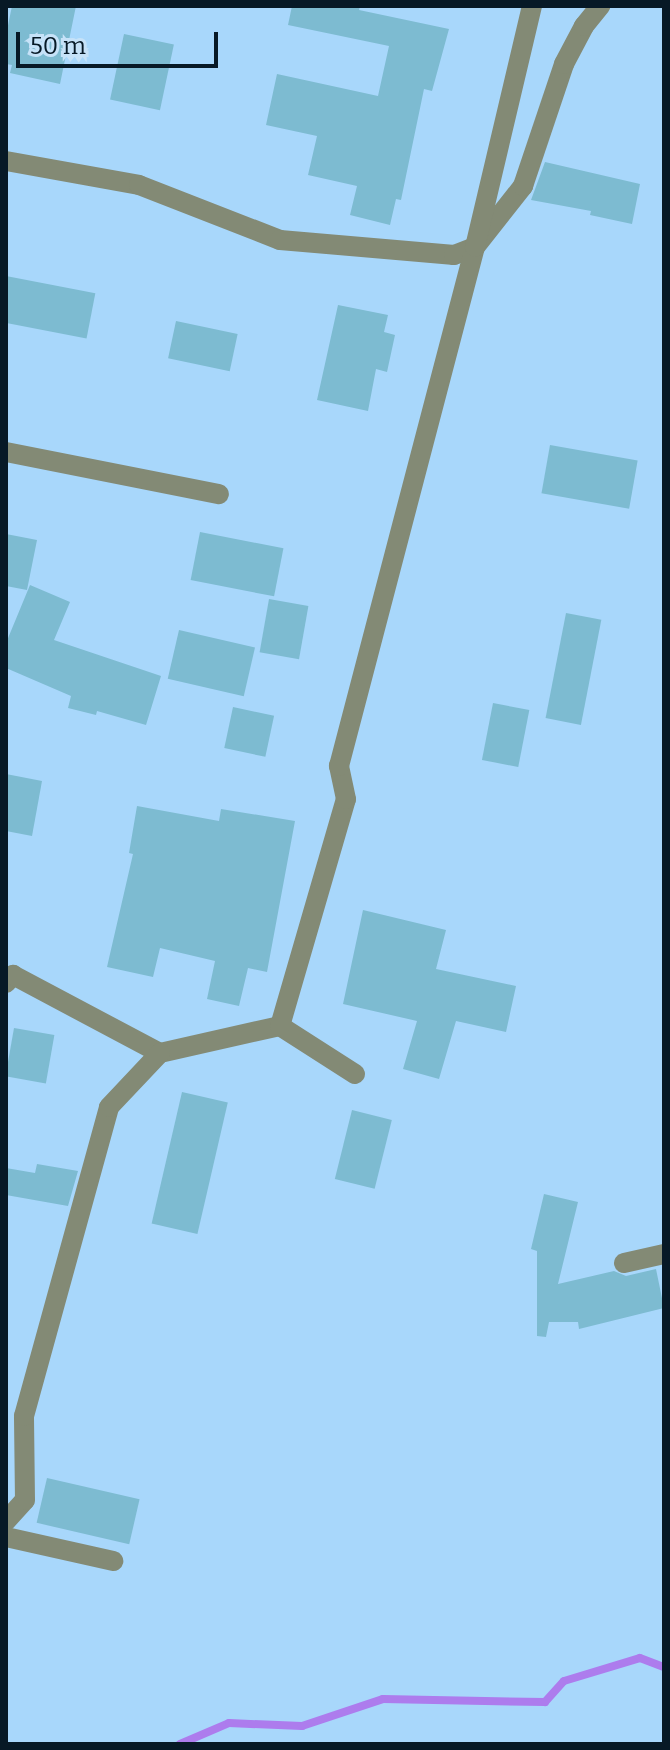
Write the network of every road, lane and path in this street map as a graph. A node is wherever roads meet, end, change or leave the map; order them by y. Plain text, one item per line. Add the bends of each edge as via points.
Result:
1 (532, 6) edge
2 (600, 6) edge
3 (6, 161) edge
4 (475, 247) junction
5 (6, 452) edge
6 (219, 494) dead end
7 (6, 983) edge
8 (280, 1026) junction
9 (160, 1053) junction
10 (355, 1074) dead end
11 (664, 1254) edge
12 (624, 1263) dead end
13 (6, 1521) edge
14 (6, 1537) edge
15 (113, 1561) dead end

1 - 4 street
2 - 4 street via 564,64 523,186
3 - 4 street via 139,185 280,240 454,255
4 - 8 street via 339,766 346,799
5 - 6 street
7 - 9 street via 13,975
8 - 9 street
8 - 10 street
9 - 13 street via 109,1107 24,1416 25,1500
11 - 12 street
14 - 15 street

